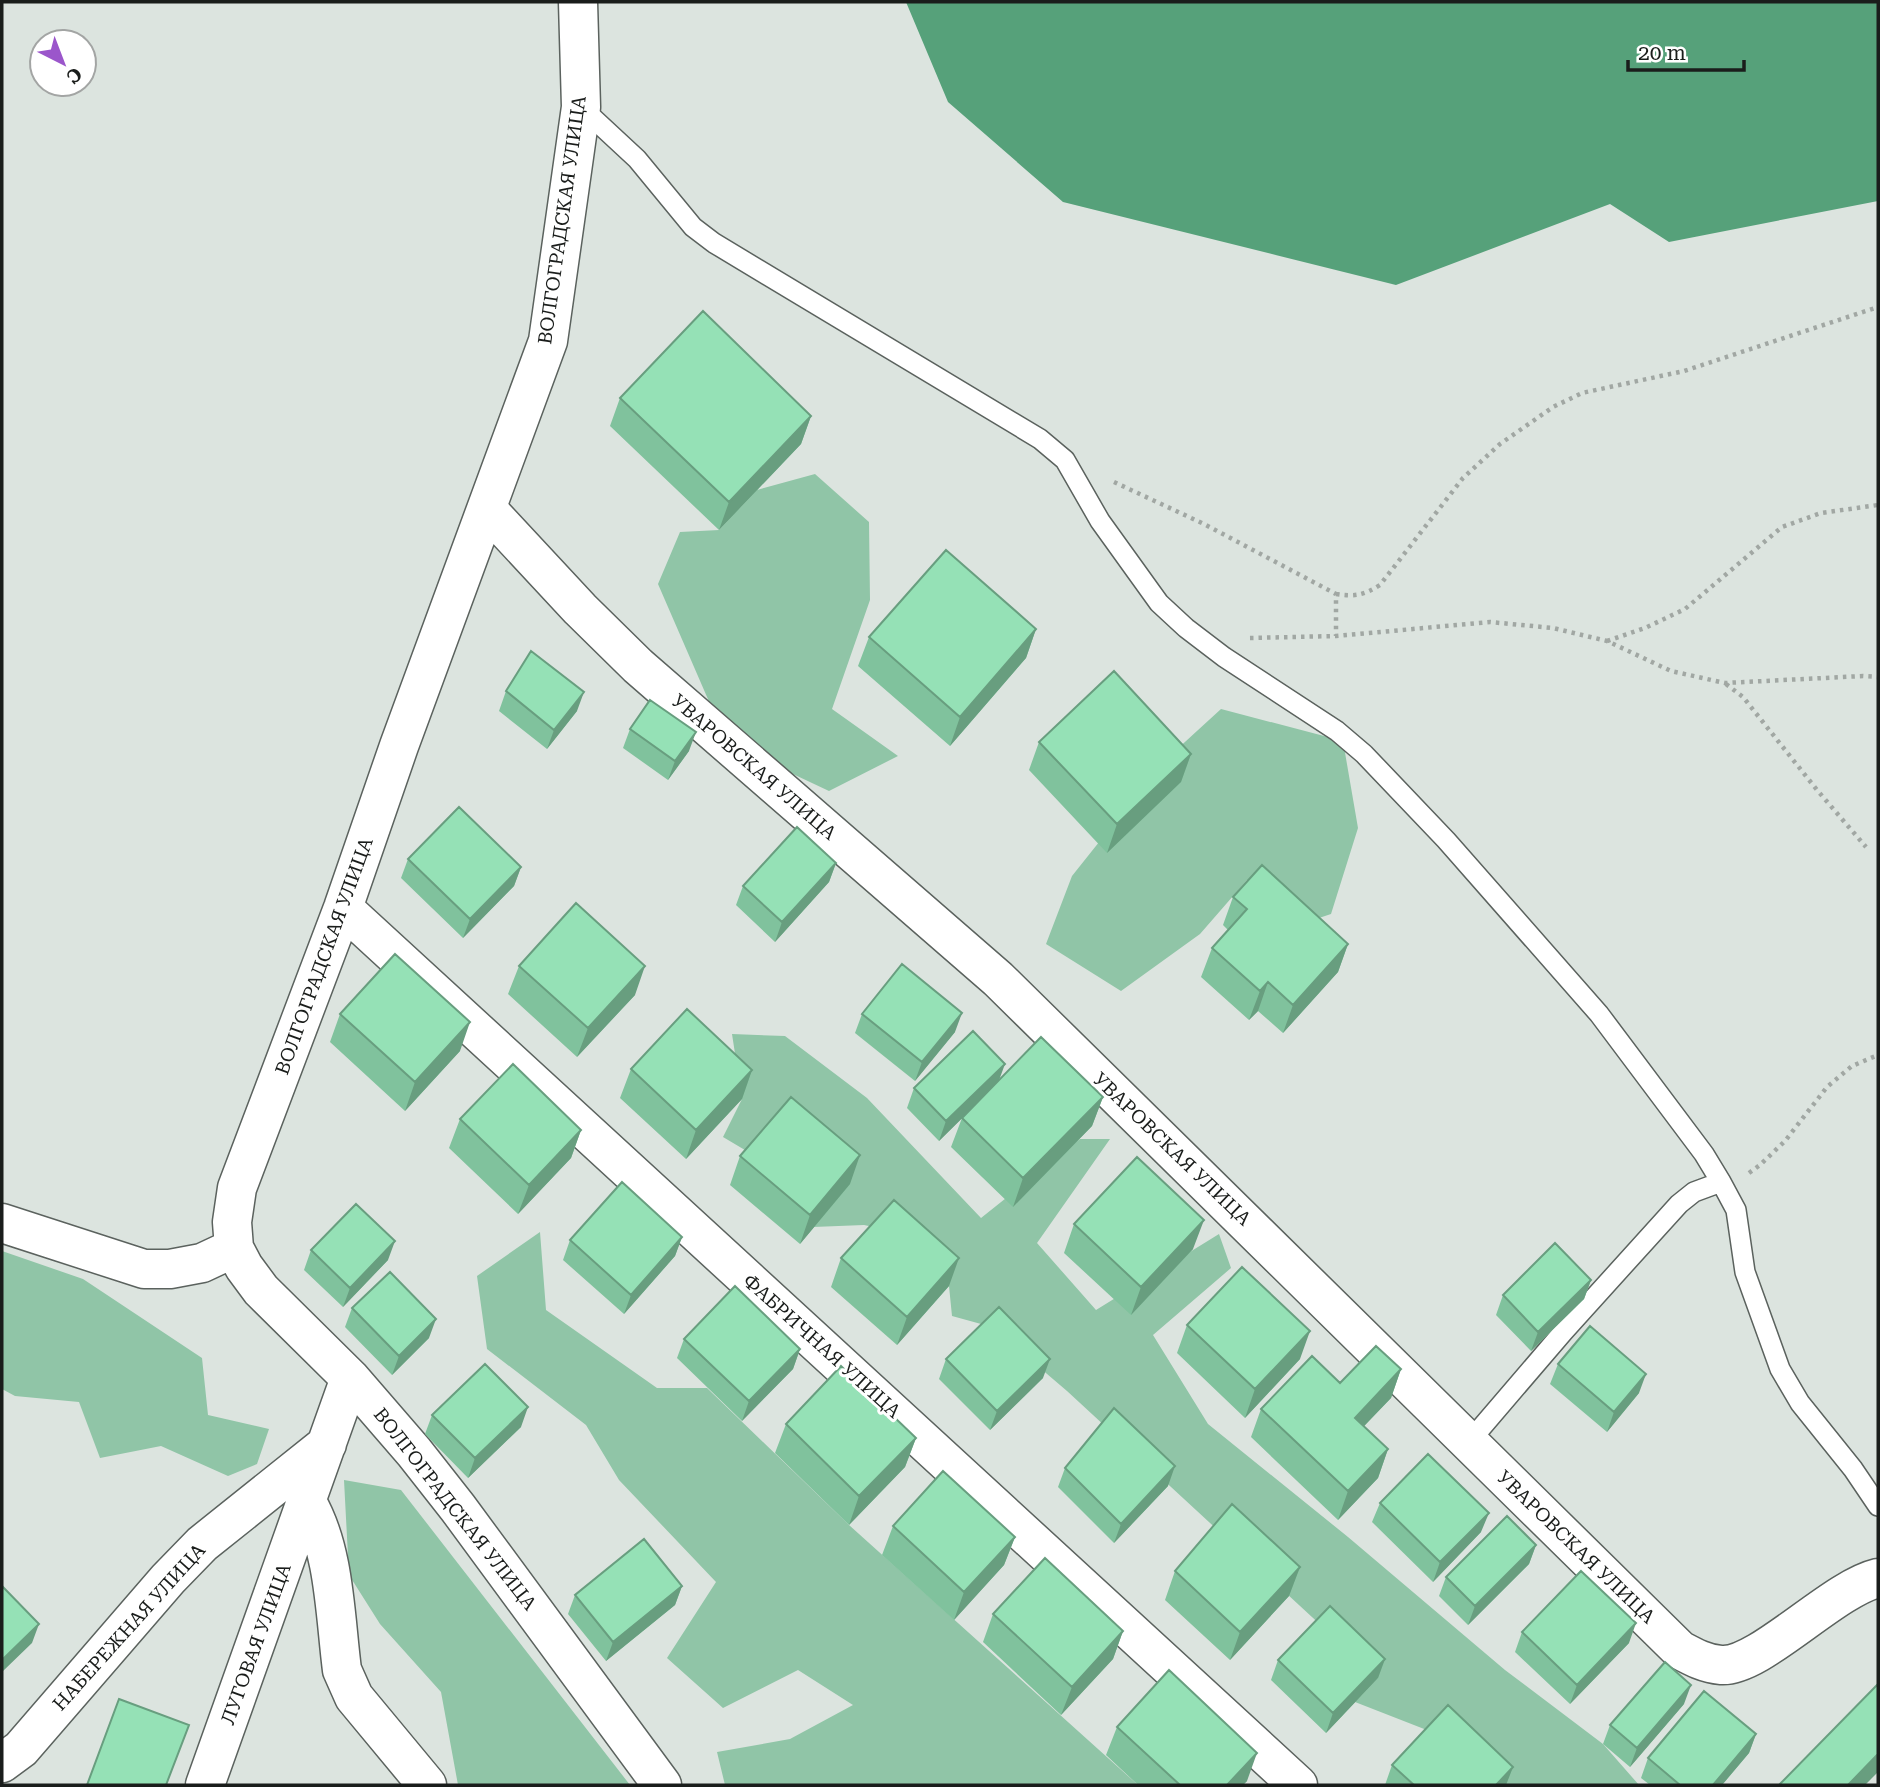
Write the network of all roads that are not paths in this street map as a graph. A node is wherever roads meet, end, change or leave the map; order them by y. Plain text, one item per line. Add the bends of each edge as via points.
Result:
1 (578, 2) edge
2 (581, 107) junction
3 (486, 509) junction
4 (343, 908) junction
5 (1721, 1182) junction
6 (2, 1223) edge
7 (234, 1248) junction
8 (350, 1378) junction
9 (1469, 1442) junction
10 (327, 1444) junction
11 (307, 1502) junction
12 (1878, 1506) edge
13 (1878, 1578) edge
14 (2, 1763) edge
15 (205, 1785) edge
16 (427, 1785) edge
17 (662, 1785) edge
18 (1298, 1785) edge

1 - 2 street, ВОЛГОГРАДСКАЯ УЛИЦА
2 - 3 street, ВОЛГОГРАДСКАЯ УЛИЦА via 548,341
2 - 5 lane via 637,159 693,227 714,243 1040,439 1065,460 1100,521 1159,603 1224,657 1337,731 1364,754 1599,1014
3 - 4 street, ВОЛГОГРАДСКАЯ УЛИЦА
3 - 9 street, УВАРОВСКАЯ УЛИЦА via 638,666 998,979
4 - 7 street, ВОЛГОГРАДСКАЯ УЛИЦА via 237,1188
4 - 18 street, ФАБРИЧНАЯ УЛИЦА
5 - 9 lane via 1694,1192 1679,1204
5 - 12 lane via 1736,1210 1745,1272 1780,1369 1800,1403
6 - 7 street via 144,1269 202,1263
7 - 8 street, ВОЛГОГРАДСКАЯ УЛИЦА via 261,1290
8 - 10 street, ЛУГОВАЯ УЛИЦА
8 - 17 street, ВОЛГОГРАДСКАЯ УЛИЦА via 458,1508
9 - 13 street, УВАРОВСКАЯ УЛИЦА via 1681,1650 1701,1661 1723,1666 1741,1661 1829,1602
10 - 11 street, ЛУГОВАЯ УЛИЦА
10 - 14 street, НАБЕРЕЖНАЯ УЛИЦА via 202,1544 21,1749
11 - 15 street, ЛУГОВАЯ УЛИЦА
11 - 16 street via 319,1522 327,1552 347,1684

